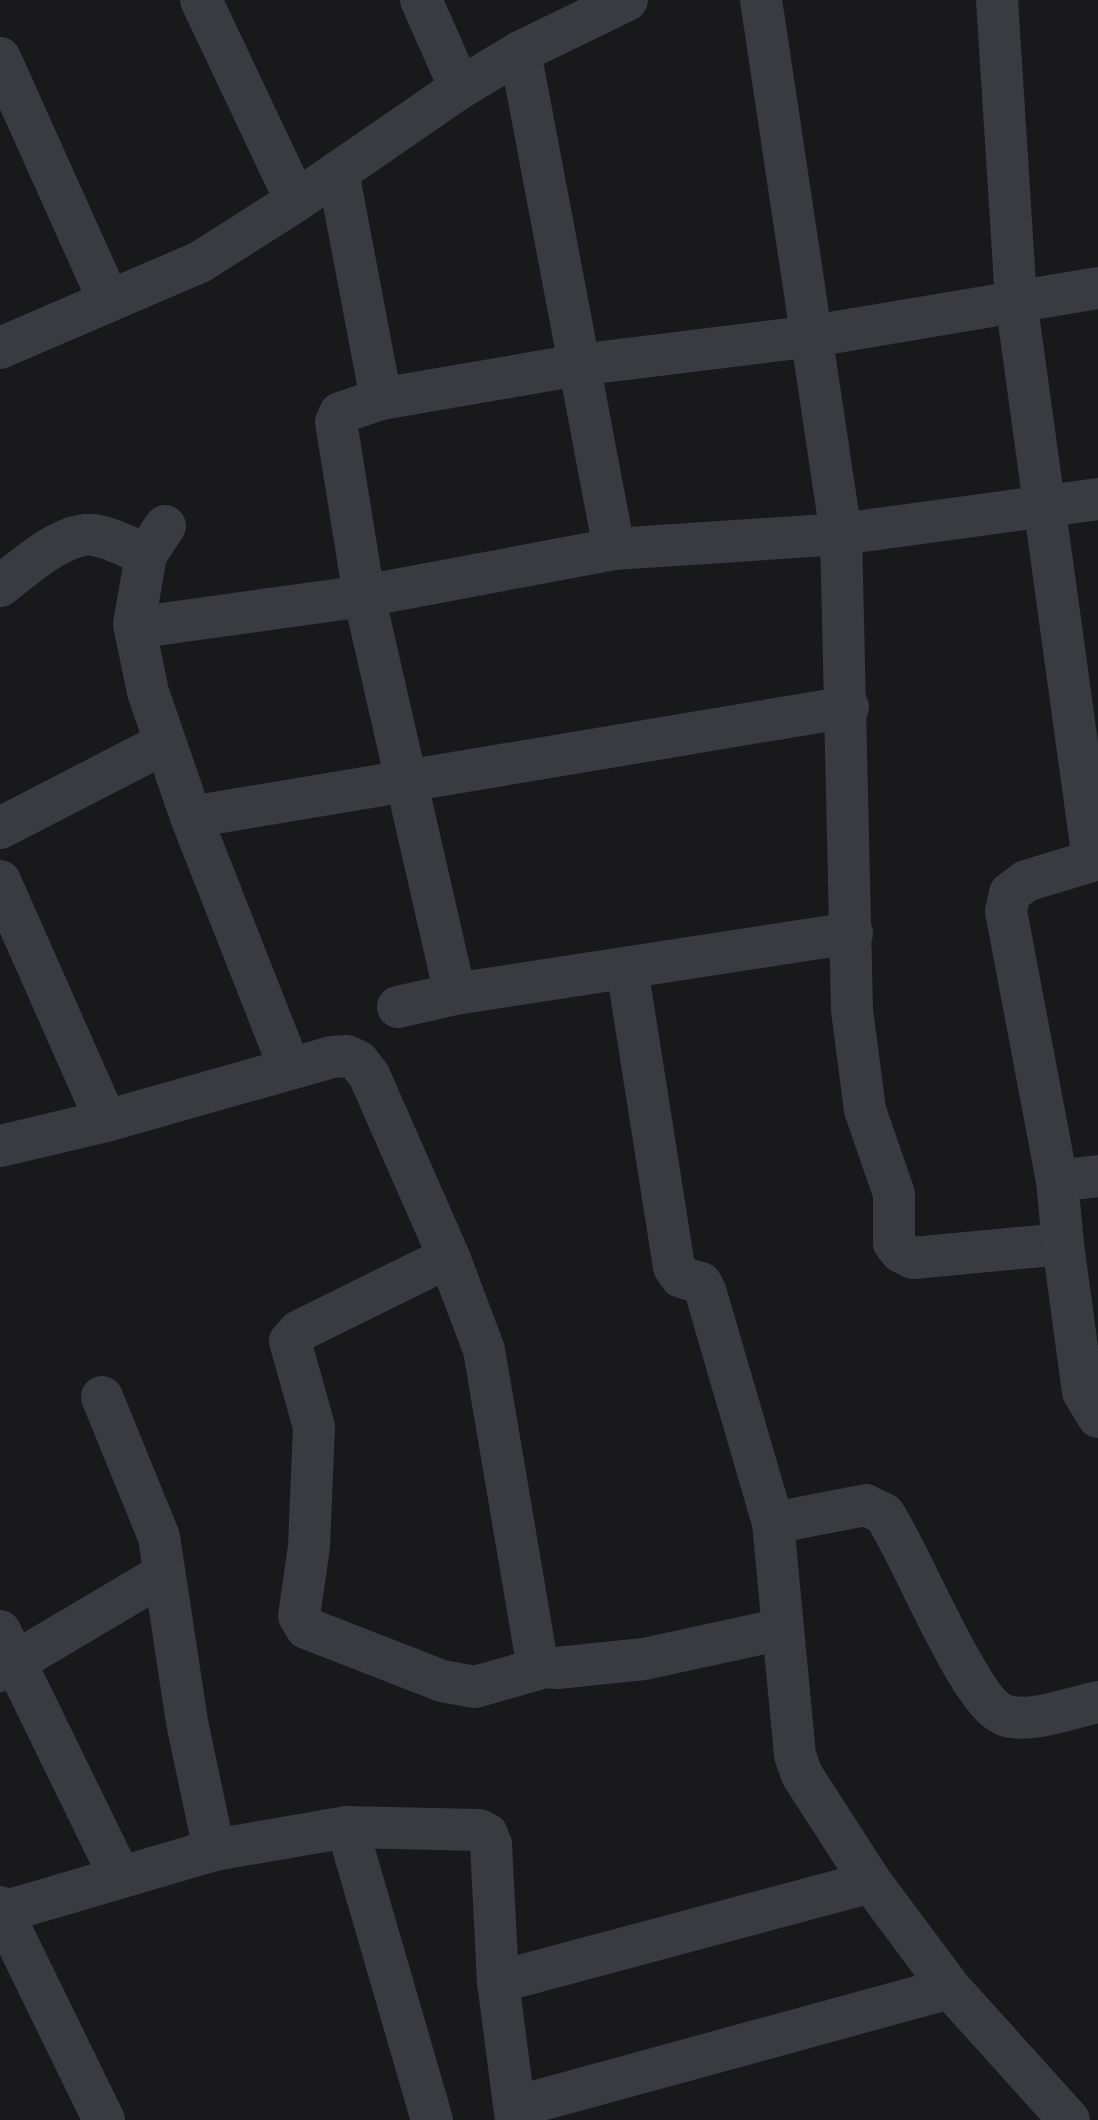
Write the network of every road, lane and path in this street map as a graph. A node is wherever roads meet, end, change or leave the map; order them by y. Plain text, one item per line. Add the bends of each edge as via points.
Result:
1 (201, 0) edge
2 (421, 0) edge
3 (627, 0) edge
4 (761, 0) edge
5 (997, 0) edge
6 (520, 52) junction
7 (0, 58) edge
8 (460, 88) junction
9 (338, 172) junction
10 (296, 201) junction
11 (1098, 288) edge
12 (1016, 300) junction
13 (109, 301) junction
14 (813, 336) junction
15 (0, 348) edge
16 (578, 365) junction
17 (381, 399) junction
18 (1098, 499) edge
19 (1045, 504) junction
20 (841, 534) junction
21 (614, 549) junction
22 (0, 586) edge
23 (364, 596) junction
24 (141, 627) dead end
25 (848, 707) junction
26 (163, 744) junction
27 (407, 779) junction
28 (191, 817) junction
29 (0, 828) edge
30 (1096, 859) edge
31 (0, 881) edge
32 (852, 933) junction
33 (627, 968) junction
34 (455, 994) junction
35 (398, 1007) dead end
36 (290, 1069) junction
37 (106, 1121) junction
38 (0, 1146) edge
39 (1098, 1176) edge
40 (1057, 1181) junction
41 (1063, 1244) junction
42 (449, 1257) junction
43 (102, 1397) dead end
44 (1098, 1417) edge
45 (773, 1523) junction
46 (162, 1575) junction
47 (782, 1629) junction
48 (5, 1655) edge
49 (545, 1667) junction
50 (1098, 1702) edge
51 (347, 1827) junction
52 (214, 1850) junction
53 (120, 1877) junction
54 (871, 1882) junction
55 (1, 1909) edge
56 (498, 1982) junction
57 (950, 1988) junction
58 (516, 2114) edge
59 (1053, 2116) edge
60 (104, 2120) edge
61 (432, 2120) edge

1 - 10 street
2 - 8 street
3 - 6 street
4 - 14 street
5 - 12 street
6 - 8 street
6 - 16 street
7 - 13 street
8 - 9 street
9 - 10 street
9 - 17 street
10 - 13 street via 200,262
11 - 12 street
12 - 14 street
12 - 19 street
13 - 15 street
14 - 16 street
14 - 20 street
16 - 17 street
16 - 21 street
17 - 23 street via 349,408 336,422
18 - 19 street
19 - 20 street
19 - 30 street
20 - 21 street
20 - 25 street
21 - 23 street
22 - 26 street via 82,535 156,540 134,624
23 - 24 street
23 - 27 street
25 - 27 street
25 - 32 street
26 - 28 street
26 - 29 street
27 - 28 street
27 - 34 street
28 - 36 street
30 - 40 street via 1026,881 1010,893 1006,911
31 - 37 street
32 - 33 street
32 - 41 street via 852,1010 865,1110 894,1194 894,1243 913,1258
33 - 34 street
33 - 45 street via 674,1267 681,1277 701,1283 706,1293
34 - 35 street
36 - 37 street
36 - 42 street via 332,1057 358,1061 377,1092
37 - 38 street
39 - 40 street
40 - 41 street
41 - 44 street via 1083,1392
42 - 49 street via 484,1350 533,1644
42 - 49 street via 299,1331 290,1341 314,1427 309,1547 299,1616 306,1628 442,1681 475,1687
43 - 46 street via 159,1537
45 - 47 street
45 - 50 street via 866,1505 884,1514 971,1681 996,1713 1030,1716
46 - 48 street
46 - 52 street
47 - 49 street via 644,1659
47 - 54 street via 795,1755 802,1775
48 - 53 street
51 - 52 street
51 - 56 street via 487,1834
51 - 61 street
52 - 53 street
53 - 55 street
54 - 56 street
54 - 57 street
55 - 60 street
56 - 58 street
57 - 58 street
57 - 59 street

